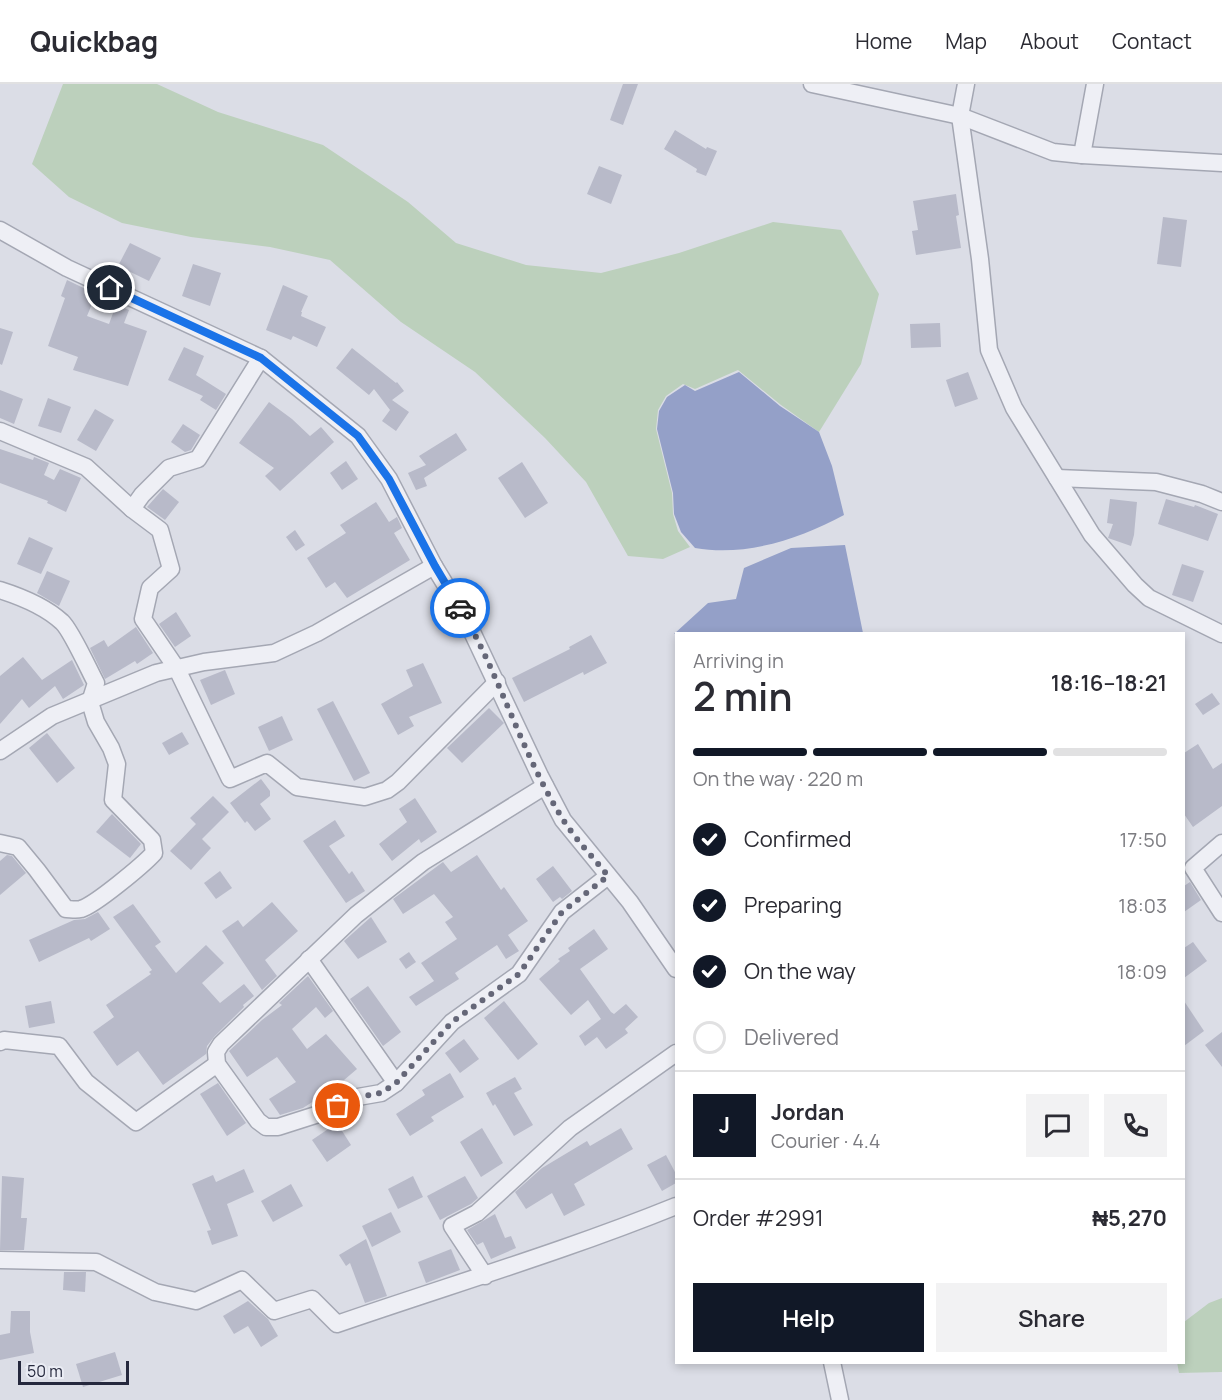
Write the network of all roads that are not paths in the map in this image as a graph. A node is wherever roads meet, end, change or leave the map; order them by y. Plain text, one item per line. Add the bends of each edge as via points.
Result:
1 (812, 84) edge
2 (966, 84) edge
3 (1095, 84) edge
4 (839, 87) edge
5 (960, 117) junction
6 (1082, 155) junction
7 (1222, 163) edge
8 (0, 230) edge
9 (261, 358) junction
10 (0, 431) edge
11 (1057, 478) junction
12 (1222, 501) edge
13 (132, 509) junction
14 (435, 566) junction
15 (0, 591) edge
16 (1222, 634) edge
17 (177, 669) junction
18 (497, 682) junction
19 (90, 702) junction
20 (0, 751) edge
21 (545, 786) junction
22 (0, 843) edge
23 (1222, 843) edge
24 (608, 876) junction
25 (1222, 913) edge
26 (309, 959) junction
27 (675, 968) edge
28 (0, 1042) edge
29 (675, 1054) edge
30 (217, 1064) junction
31 (396, 1083) junction
32 (675, 1206) edge
33 (0, 1260) edge
34 (485, 1276) junction
35 (832, 1364) edge
36 (840, 1400) edge

1 - 4 street
2 - 5 street
3 - 6 street
4 - 5 street
5 - 6 street via 1053,152
5 - 11 street via 989,350 1014,408
6 - 7 street
8 - 9 street via 67,268
9 - 13 street via 198,459 169,468
9 - 14 street via 358,436 389,479
10 - 13 street via 86,467
11 - 12 street via 1156,482
11 - 16 street via 1092,536 1135,585 1149,598
13 - 17 street via 160,530 171,568 150,588 143,620
14 - 17 street via 274,653
14 - 18 street
15 - 19 street via 18,596 64,623 96,683
17 - 18 street via 230,779 267,763 297,787 365,797 398,782
17 - 19 street via 156,673
18 - 21 street
19 - 20 street via 52,716
19 - 22 street via 117,764 113,800 152,840 154,853 82,909 66,909 18,847
21 - 24 street via 563,820
21 - 26 street via 423,862 356,915
23 - 25 street via 1193,868
24 - 27 street
24 - 31 street via 562,912 519,974 452,1022
26 - 30 street via 220,1044
26 - 31 street
28 - 30 street via 59,1046 86,1082 136,1122
29 - 34 street via 570,1128 477,1214 452,1226
30 - 31 street via 258,1121 266,1126 325,1112 358,1097 381,1093
32 - 34 street
33 - 34 street via 96,1262 155,1292 196,1300 242,1280 274,1311 312,1299 337,1324
35 - 36 street

